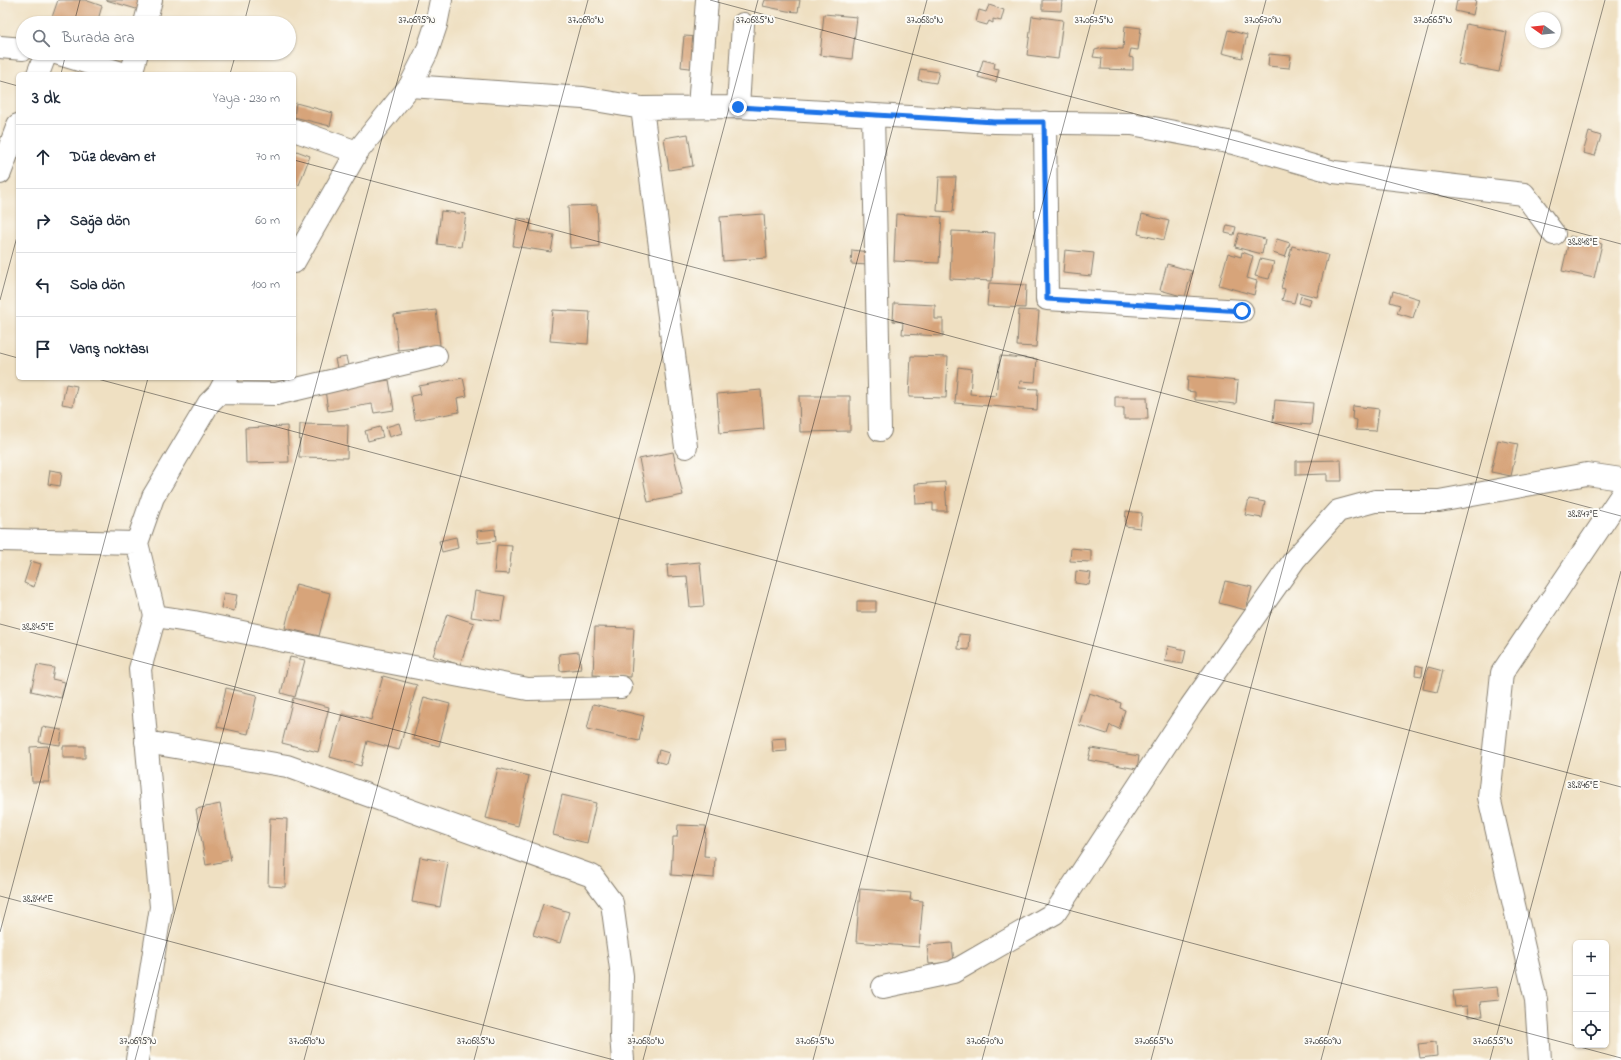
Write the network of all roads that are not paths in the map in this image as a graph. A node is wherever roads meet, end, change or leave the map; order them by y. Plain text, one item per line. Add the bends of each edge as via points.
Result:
1 (151, 0) edge
2 (441, 0) edge
3 (707, 0) edge
4 (147, 16) edge
5 (743, 24) dead end
6 (0, 47) edge
7 (16, 48) edge
8 (43, 60) edge
9 (79, 60) edge
10 (135, 60) edge
11 (39, 72) edge
12 (119, 72) edge
13 (132, 72) edge
14 (410, 86) junction
15 (699, 107) junction
16 (738, 107) junction
17 (642, 108) junction
18 (873, 115) junction
19 (1044, 122) junction
20 (16, 131) edge
21 (296, 131) edge
22 (357, 152) junction
23 (0, 173) edge
24 (1554, 234) dead end
25 (296, 259) edge
26 (1242, 311) dead end
27 (436, 356) dead end
28 (223, 385) edge
29 (880, 430) dead end
30 (686, 447) dead end
31 (1621, 479) edge
32 (1621, 496) edge
33 (0, 540) edge
34 (136, 543) junction
35 (155, 616) junction
36 (621, 687) dead end
37 (146, 742) junction
38 (883, 987) dead end
39 (137, 1060) edge
40 (623, 1060) edge
41 (1540, 1060) edge

1 - 4 street
2 - 14 street via 427,52
3 - 15 street
5 - 16 street
6 - 7 street
8 - 11 street
9 - 12 street
10 - 13 street
14 - 17 street via 583,98
14 - 22 street
15 - 16 street
15 - 17 street
16 - 18 street
17 - 30 street
18 - 19 street via 995,122
18 - 29 street
19 - 24 street via 1132,124 1233,143 1334,172 1524,194
19 - 26 street via 1047,299
20 - 23 street
21 - 22 street
22 - 25 street
27 - 28 street via 276,394
28 - 34 street via 209,403 153,497
31 - 38 street via 1587,474 1439,501 1375,502 1338,511 1295,559 1191,706 1055,913 953,972
32 - 41 street via 1502,673 1489,797 1536,1000
33 - 34 street
34 - 35 street
35 - 36 street via 528,690
35 - 37 street via 140,669
37 - 39 street via 161,907
37 - 40 street via 287,766 592,876 612,903 622,976

